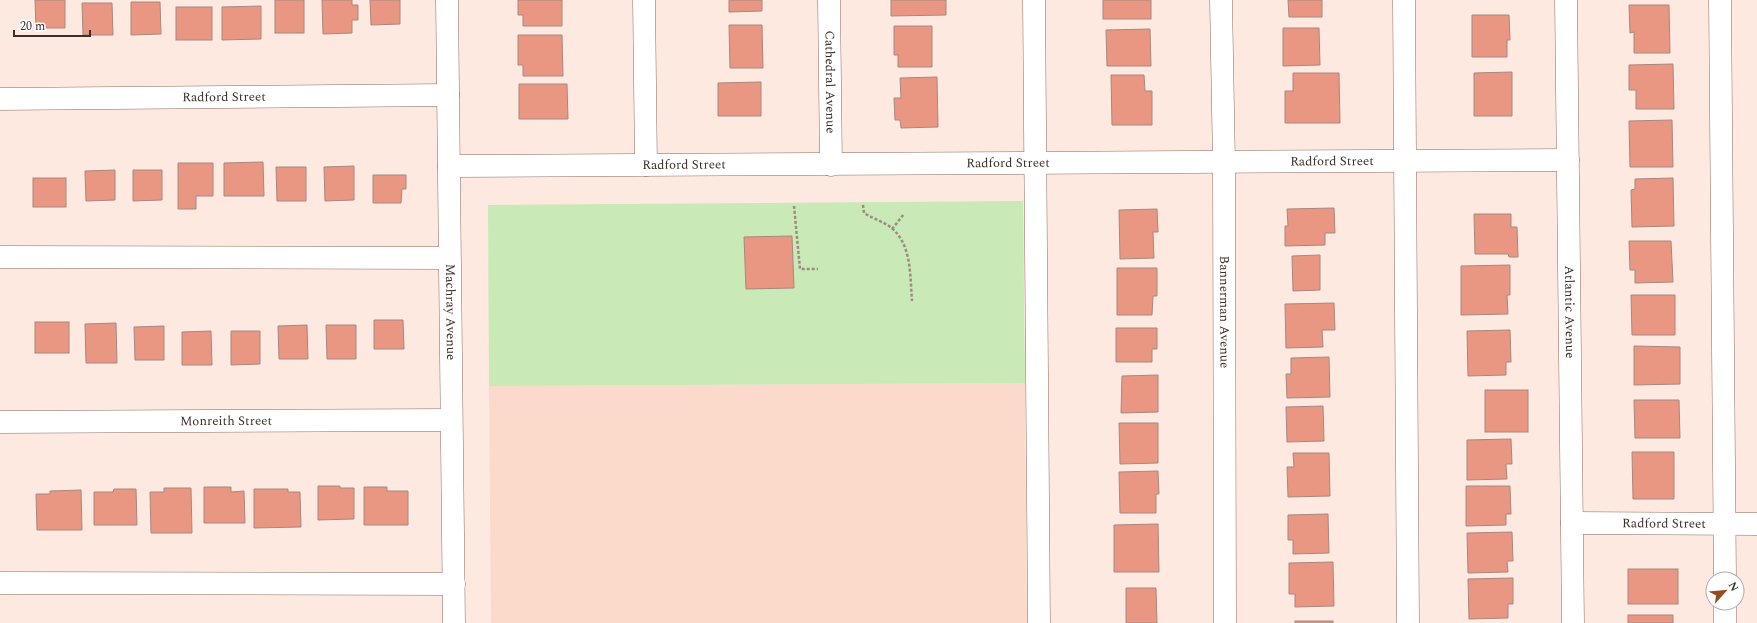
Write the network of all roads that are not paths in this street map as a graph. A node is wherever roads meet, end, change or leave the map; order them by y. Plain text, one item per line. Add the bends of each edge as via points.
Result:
1 (447, 0) edge
2 (644, 0) edge
3 (829, 0) edge
4 (1034, 0) edge
5 (1221, 0) edge
6 (1404, 0) edge
7 (1566, 0) edge
8 (1720, 0) edge
9 (448, 95) junction
10 (0, 100) edge
11 (1568, 160) junction
12 (1406, 162) junction
13 (1036, 163) junction
14 (1224, 163) junction
15 (646, 165) junction
16 (830, 165) junction
17 (449, 166) junction
18 (0, 257) edge
19 (449, 258) junction
20 (451, 420) junction
21 (0, 422) edge
22 (1572, 523) junction
23 (1757, 524) edge
24 (1724, 525) junction
25 (1725, 571) edge
26 (0, 584) edge
27 (454, 584) junction
28 (1725, 611) edge
29 (454, 623) edge
30 (1039, 623) edge
31 (1225, 623) edge
32 (1408, 623) edge
33 (1573, 623) edge
34 (1725, 623) edge

1 - 9 street, Machray Avenue
2 - 15 street
3 - 16 street, Cathedral Avenue
4 - 13 street
5 - 14 street, Bannerman Avenue
6 - 12 street
7 - 11 street, Atlantic Avenue
8 - 24 street
9 - 10 street, Radford Street
9 - 17 street, Machray Avenue
11 - 12 street, Radford Street
11 - 22 street, Atlantic Avenue
12 - 14 street, Radford Street
12 - 32 street
13 - 14 street, Radford Street
13 - 16 street, Radford Street
13 - 30 street
14 - 31 street, Bannerman Avenue
15 - 16 street, Radford Street
15 - 17 street, Radford Street
17 - 19 street, Machray Avenue
18 - 19 street
19 - 20 street, Machray Avenue
20 - 21 street, Monreith Street
20 - 27 street, Machray Avenue
22 - 24 street, Radford Street
22 - 33 street, Atlantic Avenue
23 - 24 street, Radford Street
24 - 25 street
26 - 27 street
27 - 29 street, Machray Avenue
28 - 34 street

